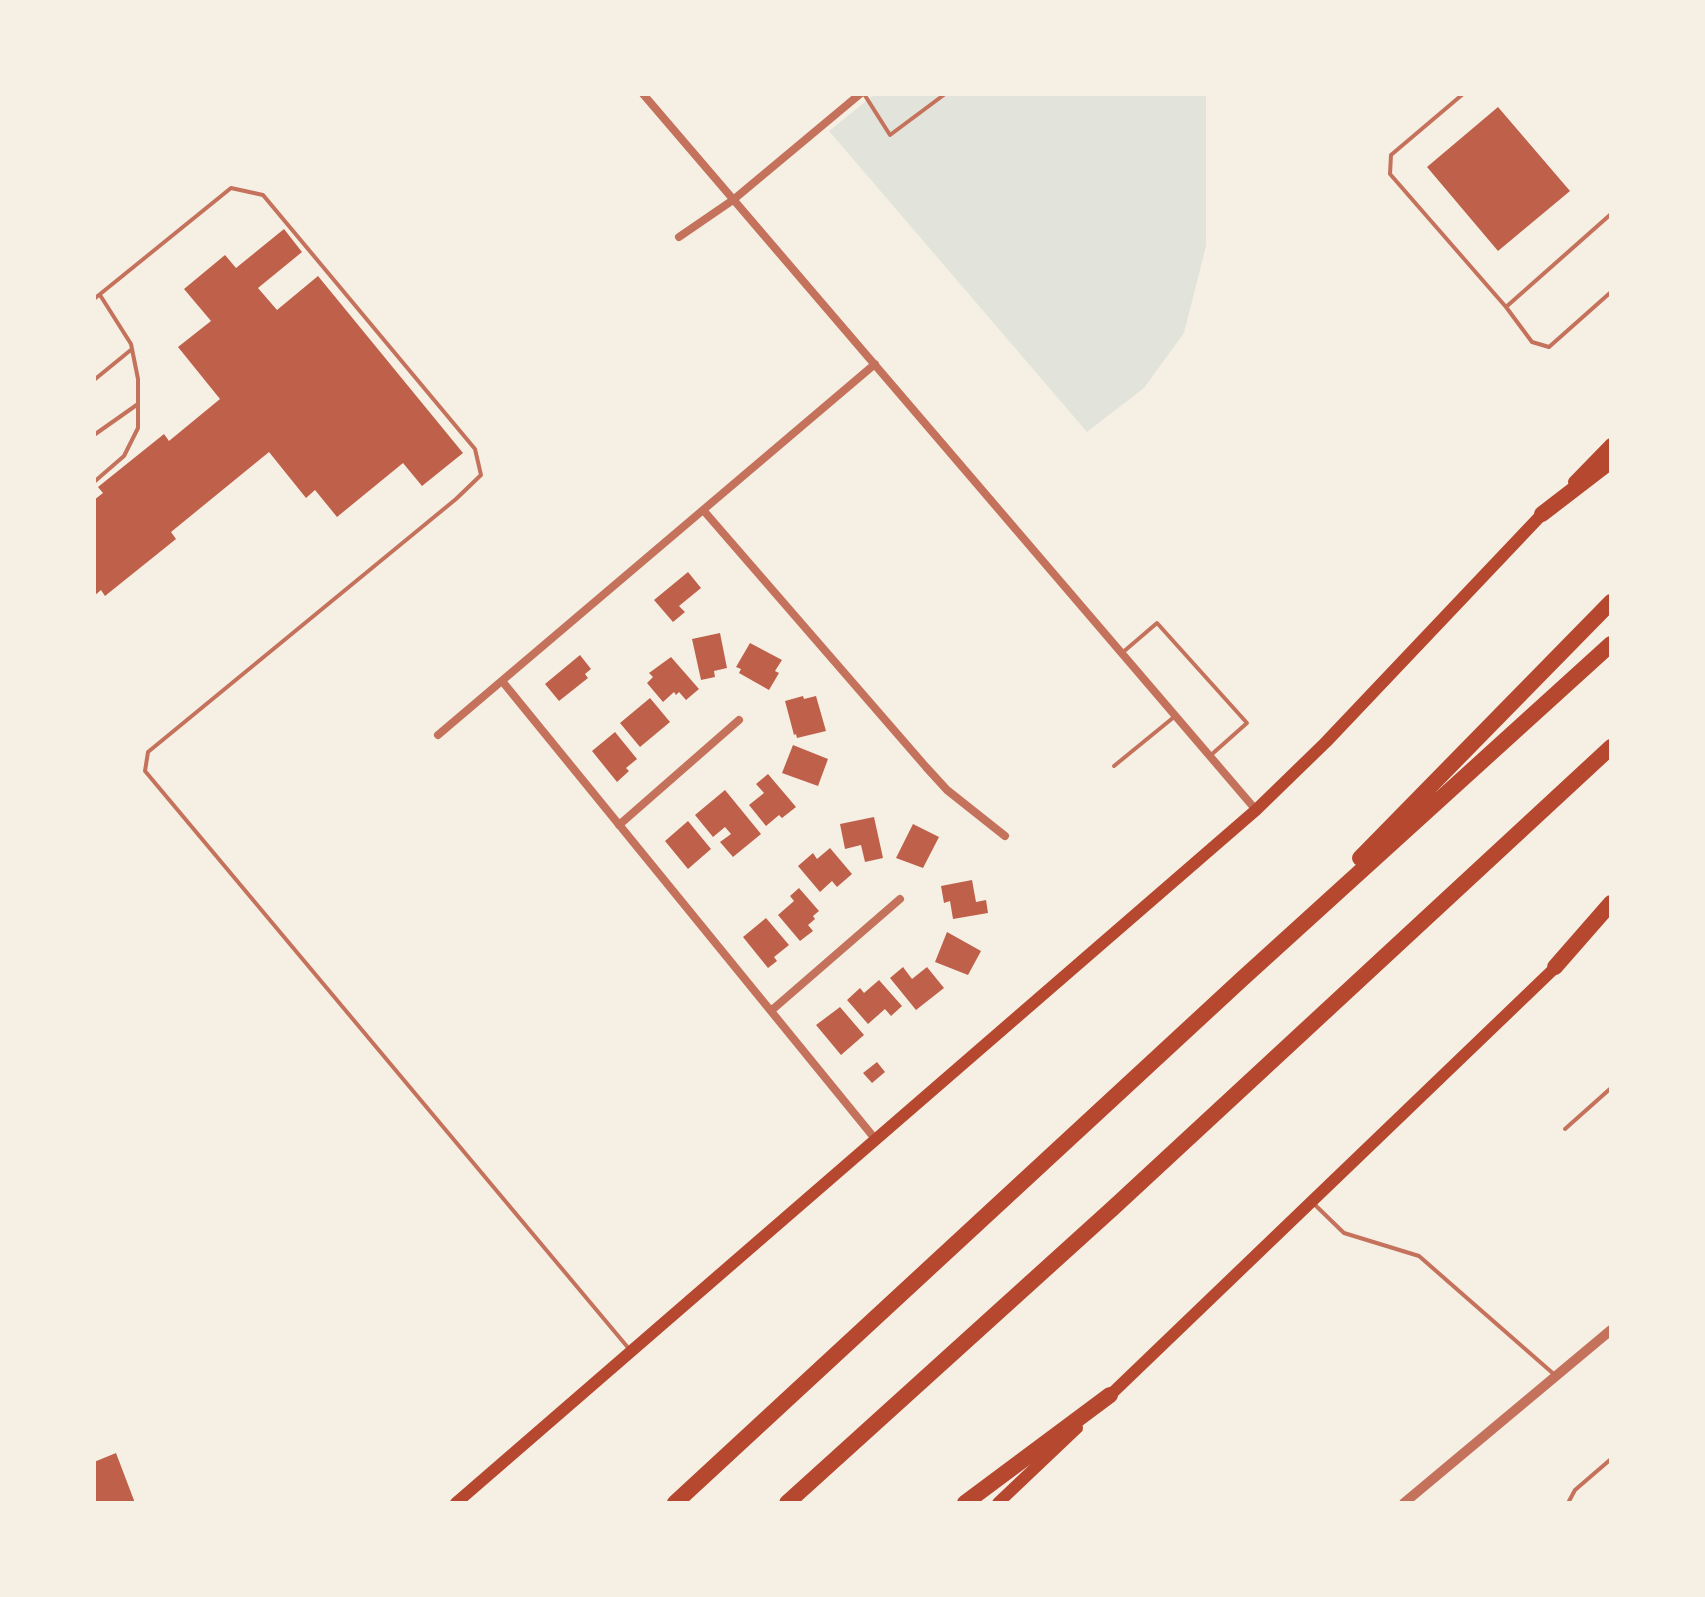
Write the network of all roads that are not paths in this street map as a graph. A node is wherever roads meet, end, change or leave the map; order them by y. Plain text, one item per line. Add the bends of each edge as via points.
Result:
1 (643, 94) edge
2 (862, 94) edge
3 (945, 94) edge
4 (1463, 94) edge
5 (733, 200) junction
6 (1611, 214) edge
7 (679, 237) dead end
8 (1611, 292) edge
9 (100, 295) junction
10 (94, 299) edge
11 (1506, 307) junction
12 (132, 349) junction
13 (875, 364) junction
14 (94, 380) edge
15 (138, 404) junction
16 (94, 435) edge
17 (1611, 444) edge
18 (1611, 461) edge
19 (94, 482) edge
20 (704, 511) junction
21 (1542, 514) junction
22 (1611, 602) edge
23 (1611, 644) edge
24 (1122, 653) junction
25 (502, 681) junction
26 (1176, 716) junction
27 (739, 720) dead end
28 (438, 735) dead end
29 (1611, 747) edge
30 (1210, 756) junction
31 (1114, 766) dead end
32 (1256, 810) junction
33 (619, 825) junction
34 (1005, 836) dead end
35 (900, 899) dead end
36 (1611, 903) edge
37 (1611, 915) edge
38 (1555, 967) junction
39 (1242, 979) junction
40 (772, 1010) junction
41 (1611, 1088) edge
42 (1565, 1129) dead end
43 (876, 1140) junction
44 (1312, 1202) junction
45 (1611, 1330) edge
46 (630, 1351) junction
47 (1556, 1376) junction
48 (1110, 1395) junction
49 (1611, 1459) edge
50 (456, 1503) edge
51 (675, 1503) edge
52 (787, 1503) edge
53 (965, 1503) edge
54 (998, 1503) edge
55 (1404, 1503) edge
56 (1568, 1503) edge

1 - 5 street
2 - 3 lane via 890,135
2 - 5 street
4 - 11 lane via 1391,155 1390,174
5 - 7 street
5 - 13 street
6 - 11 lane
8 - 11 lane via 1549,347 1532,342
9 - 10 lane
9 - 12 lane
9 - 46 lane via 231,188 263,195 475,449 481,475 148,752 145,771
12 - 14 lane
12 - 15 lane
13 - 20 street
13 - 24 street
15 - 16 lane
15 - 19 lane via 138,428 124,456
17 - 21 main road
18 - 21 highway
20 - 25 street
20 - 34 street via 947,790
21 - 32 main road
22 - 39 highway
23 - 39 highway
24 - 26 street
24 - 30 lane via 1157,623 1247,723
25 - 28 street
25 - 33 street
26 - 30 street
26 - 31 lane
27 - 33 street
29 - 52 highway
30 - 32 street
32 - 43 main road
33 - 40 street
35 - 40 street
36 - 38 highway
37 - 38 main road
38 - 44 main road
39 - 51 highway
40 - 43 street
41 - 42 lane
43 - 46 main road
44 - 47 lane via 1344,1233 1419,1256
44 - 48 main road
45 - 47 street
46 - 50 main road
47 - 55 street
48 - 53 highway
48 - 54 main road
49 - 56 lane via 1575,1490

